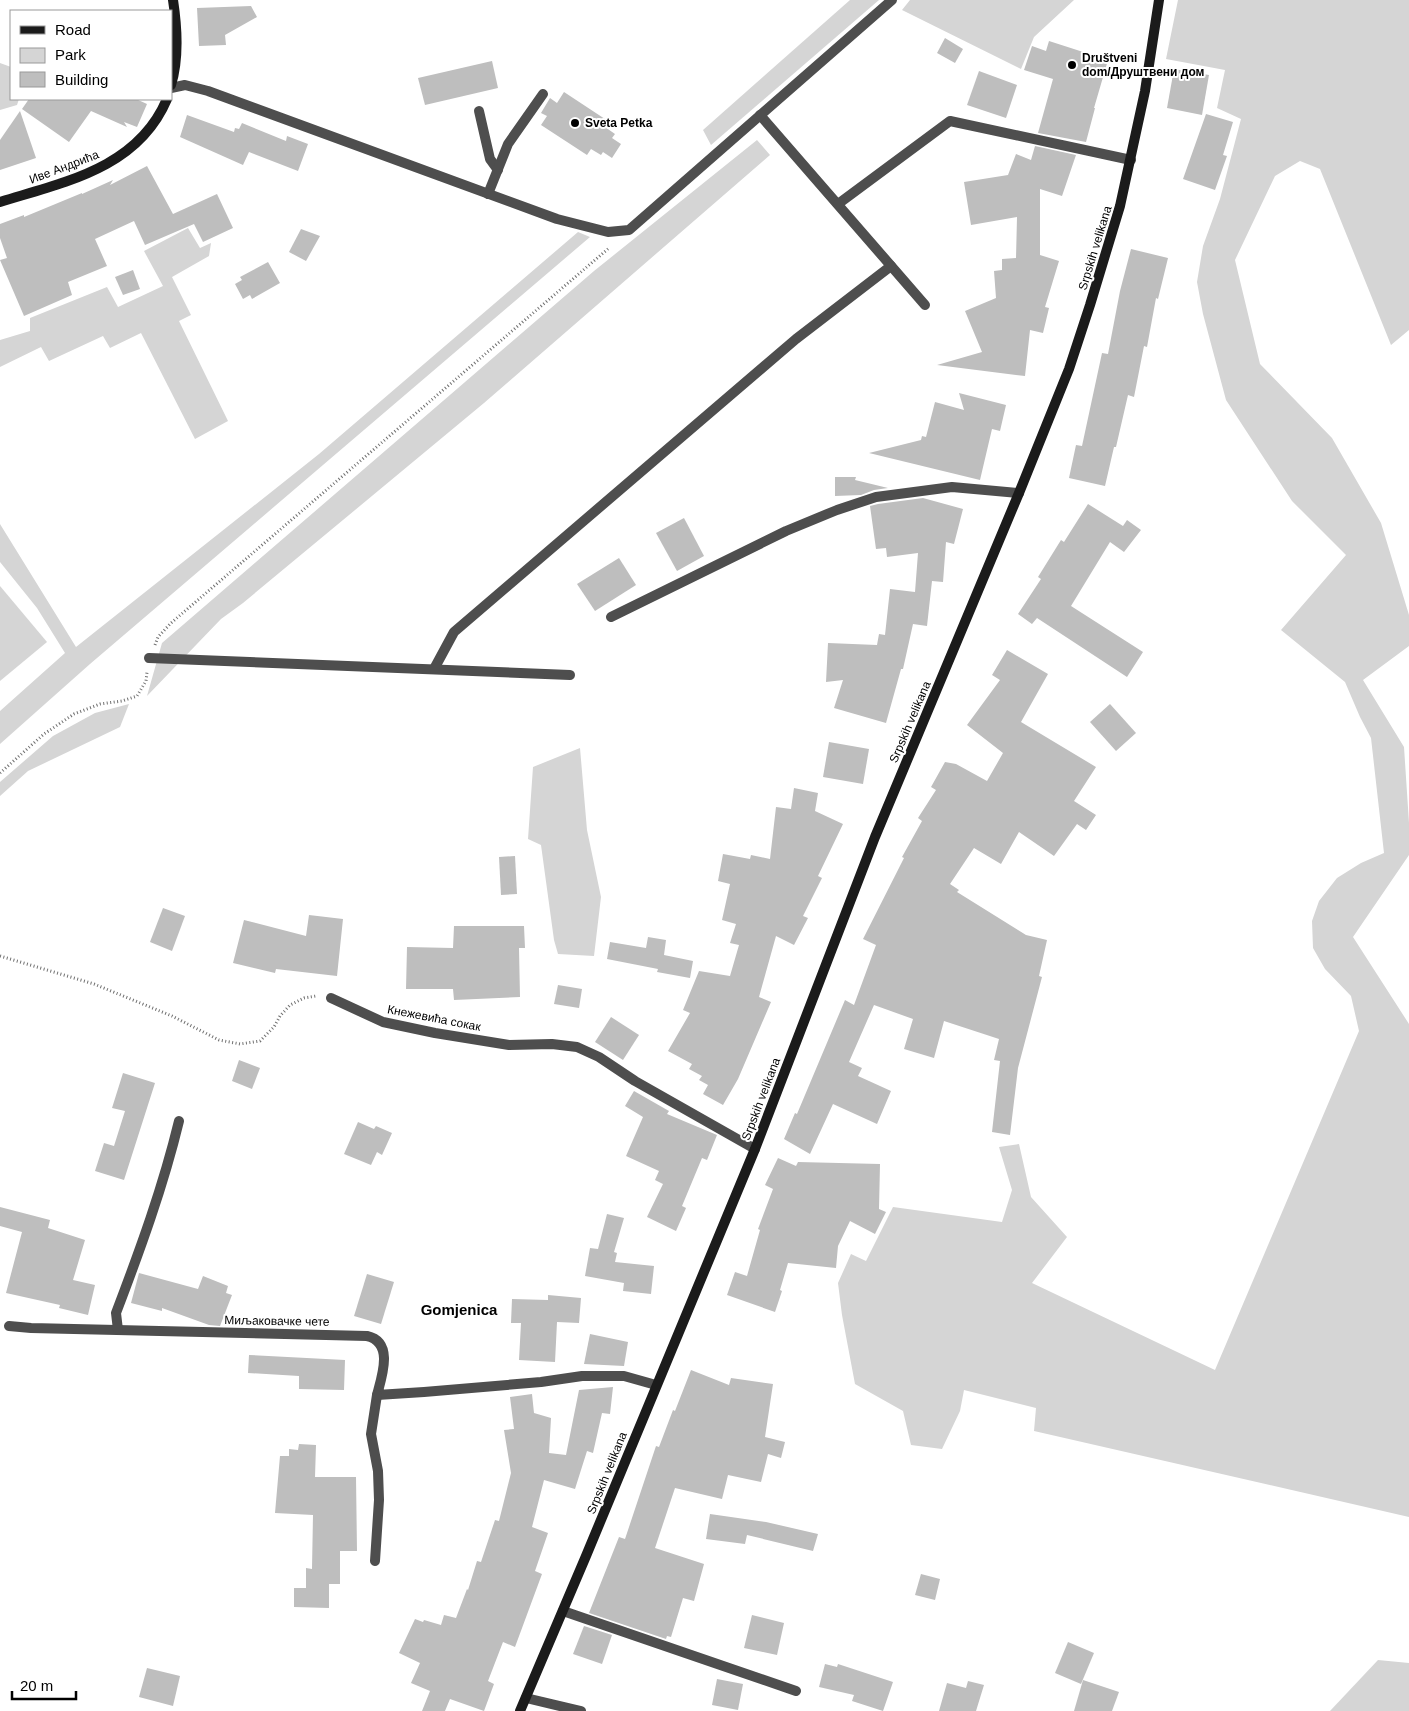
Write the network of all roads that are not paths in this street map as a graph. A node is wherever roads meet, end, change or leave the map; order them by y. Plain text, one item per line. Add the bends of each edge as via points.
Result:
1 (174, 0) edge
2 (892, 0) edge
3 (1159, 0) edge
4 (172, 78) edge
5 (172, 86) edge
6 (543, 94) dead end
7 (167, 100) edge
8 (479, 110) dead end
9 (760, 115) junction
10 (1131, 160) junction
11 (498, 170) junction
12 (488, 194) junction
13 (0, 202) edge
14 (838, 204) junction
15 (891, 266) junction
16 (925, 305) dead end
17 (1019, 493) junction
18 (611, 617) dead end
19 (149, 658) road end
20 (434, 669) junction
21 (570, 675) dead end
22 (331, 998) road end
23 (179, 1121) dead end
24 (755, 1149) junction
25 (9, 1326) dead end
26 (118, 1330) junction
27 (656, 1385) junction
28 (377, 1394) junction
29 (374, 1561) dead end
30 (563, 1610) junction
31 (796, 1691) dead end
32 (526, 1698) junction
33 (520, 1711) edge
34 (580, 1711) edge

1 - 4 main road
2 - 9 street
3 - 10 main road, Srpskih velikana
5 - 12 street via 185,85 208,91
6 - 11 street via 508,144
7 - 13 main road, Иве Андрића via 147,133 116,159 57,185
8 - 11 street via 490,159
9 - 12 street via 629,230 608,232 557,219
9 - 14 street
10 - 14 street via 950,121
10 - 17 main road, Srpskih velikana via 1090,305
11 - 12 street
14 - 15 street
15 - 16 street
15 - 20 street via 796,339 454,632
17 - 18 street via 952,487 876,497 786,531
17 - 24 main road, Srpskih velikana via 875,837
19 - 20 street
20 - 21 street
22 - 24 street, Кнежевића сокак via 383,1022 435,1033 509,1045 577,1047
23 - 26 street via 156,1203 116,1313
24 - 27 main road, Srpskih velikana
25 - 26 street, Миљаковачке чете
26 - 28 street, Миљаковачке чете via 373,1337 382,1346 384,1355
27 - 28 street via 624,1376 582,1376
27 - 30 main road, Srpskih velikana
28 - 29 street, Миљаковачке чете via 371,1434 379,1500
30 - 31 street
30 - 32 main road, Srpskih velikana
32 - 33 main road, Srpskih velikana
32 - 34 street

